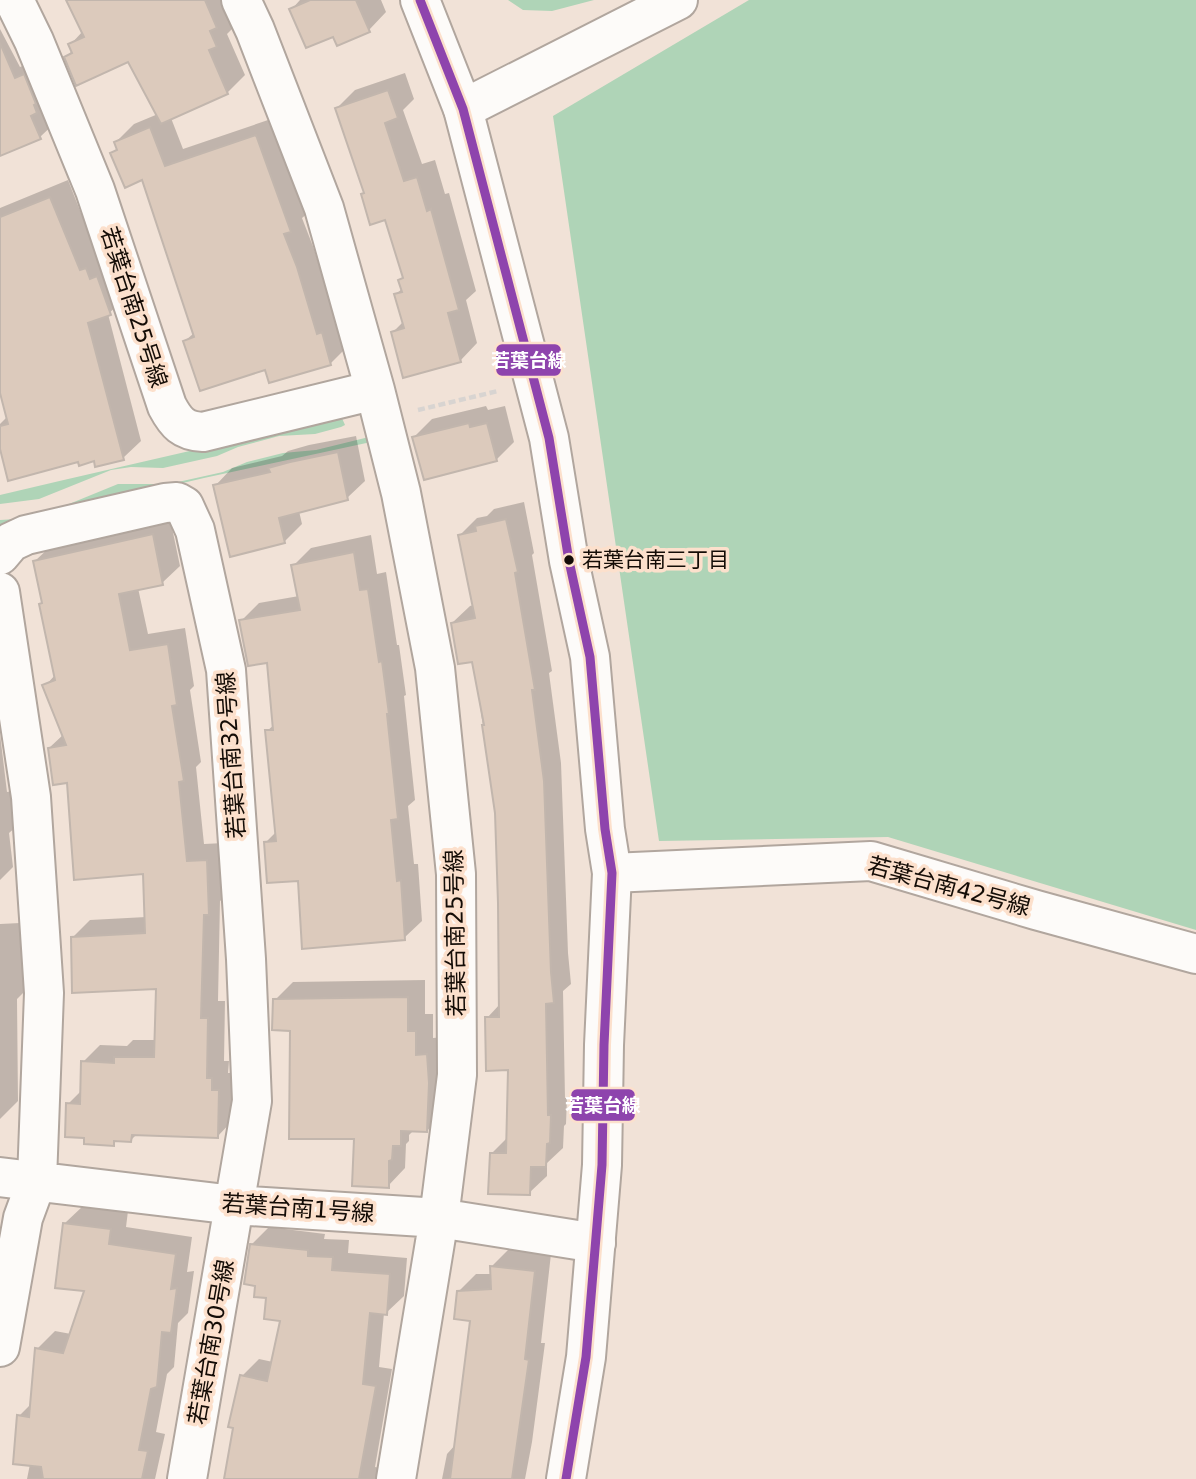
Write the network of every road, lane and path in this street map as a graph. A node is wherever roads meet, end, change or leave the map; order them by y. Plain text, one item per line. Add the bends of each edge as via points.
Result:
1 (14, 0) edge
2 (240, 0) edge
3 (420, 0) edge
4 (678, 0) edge
5 (463, 108) junction
6 (375, 390) junction
7 (500, 391) dead end
8 (412, 411) dead end
9 (0, 555) edge
10 (0, 593) edge
11 (612, 873) junction
12 (1196, 954) edge
13 (18, 1178) edge
14 (234, 1205) junction
15 (439, 1217) junction
16 (596, 1243) junction
17 (0, 1347) edge
18 (187, 1479) edge
19 (396, 1479) edge
20 (566, 1479) edge

1 - 6 street, 若葉台南25号線 via 95,190 174,419 190,431 203,432
2 - 6 street, 若葉台南25号線 via 324,208
3 - 5 street
4 - 5 street
5 - 11 street via 549,438 590,657
6 - 15 street, 若葉台南25号線 via 401,493 435,668 456,874 457,1075
7 - 8 path
9 - 14 street, 若葉台南32号線 via 11,542 26,535 165,503 184,506 195,530 226,670 246,959 252,1101
10 - 13 street via 31,797 44,993
11 - 12 street, 若葉台南42号線 via 871,861
11 - 16 street via 603,1165
13 - 14 street, 若葉台南1号線
13 - 17 street via 23,1217
14 - 15 street, 若葉台南1号線
14 - 18 street, 若葉台南30号線
15 - 16 street, 若葉台南1号線
15 - 19 street, 若葉台南25号線
16 - 20 street via 586,1357

